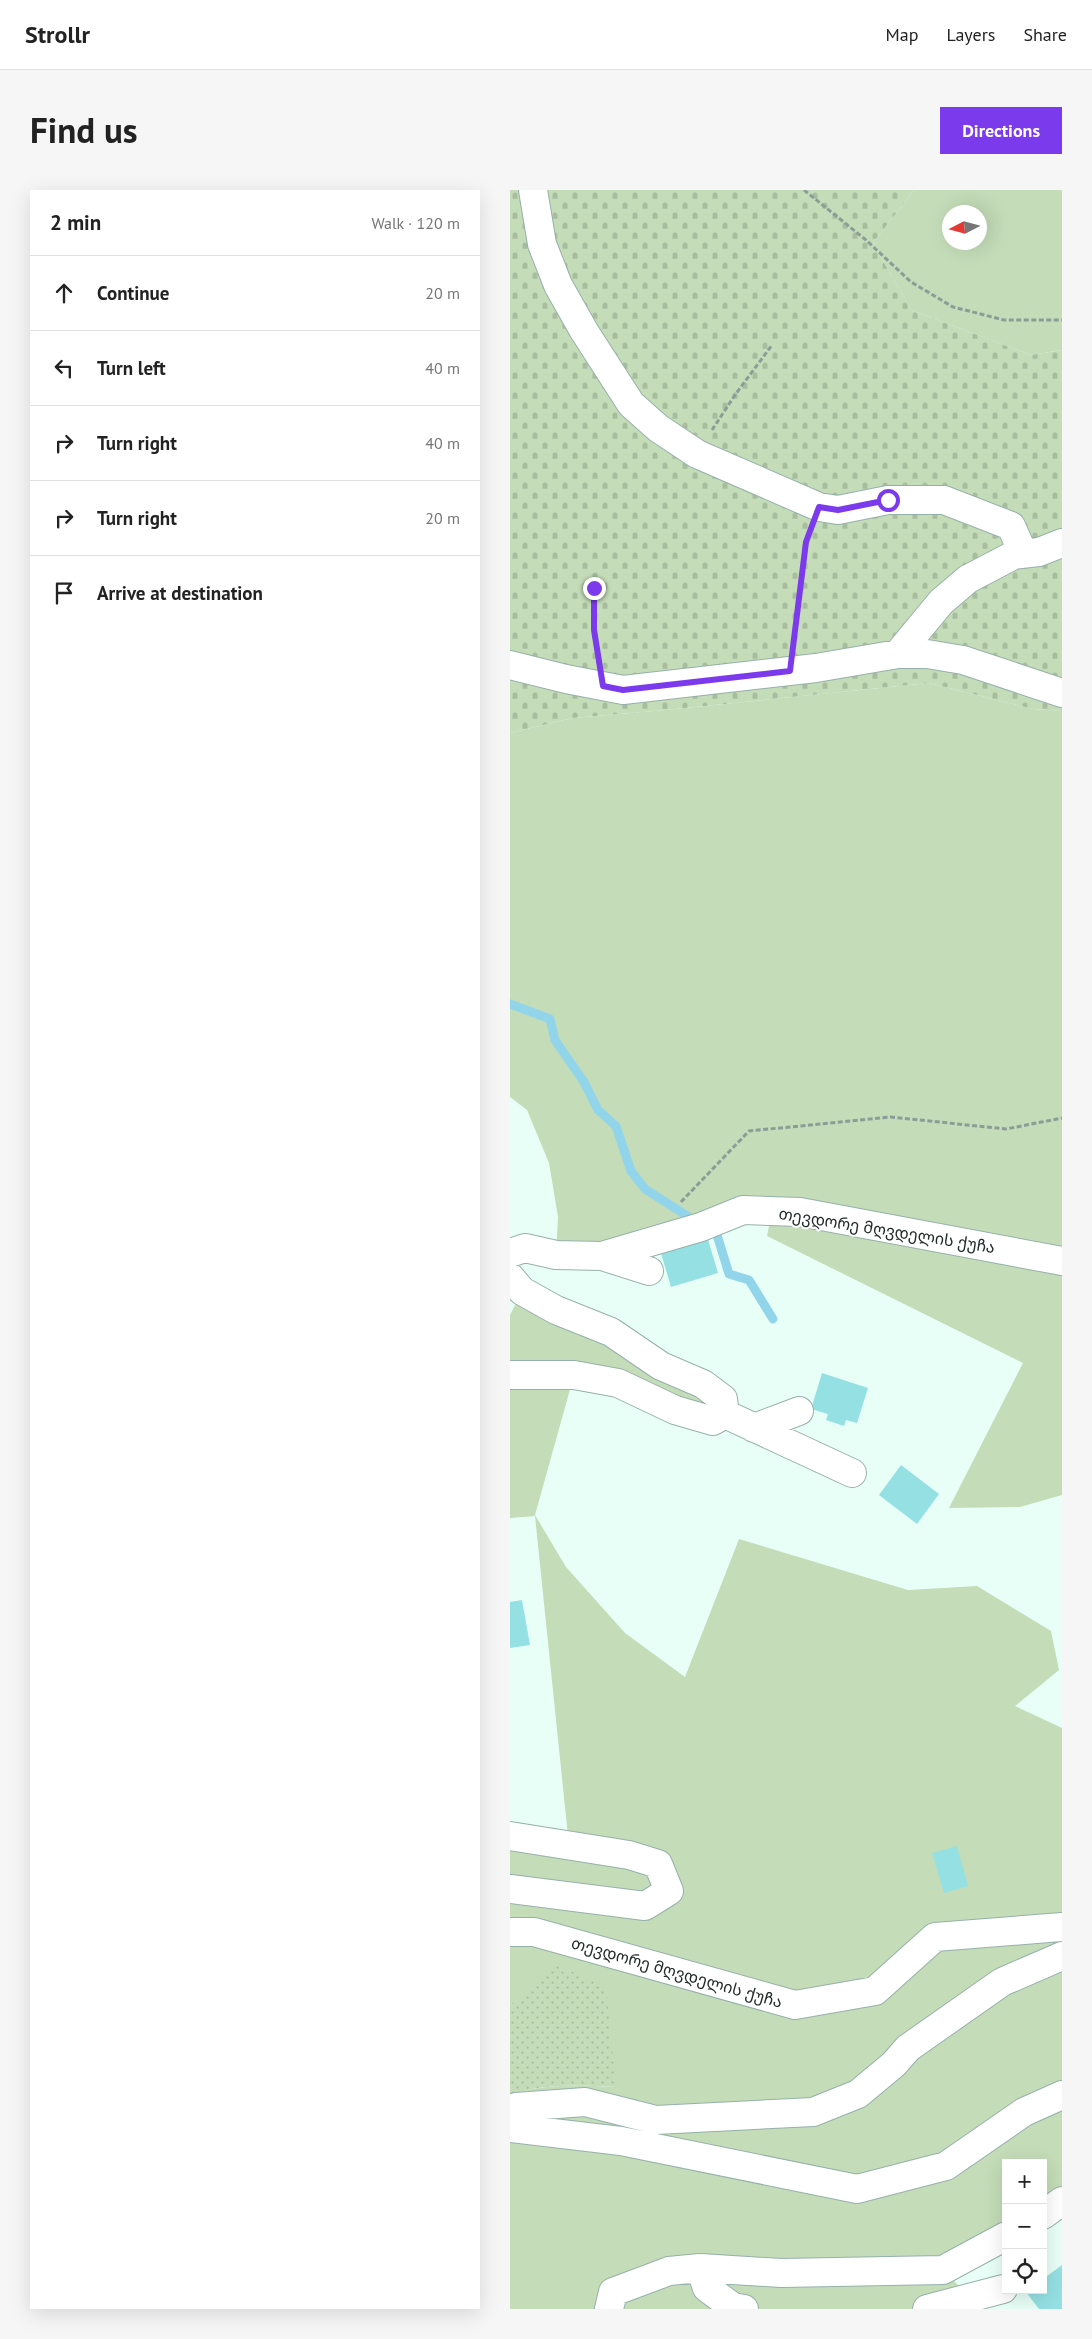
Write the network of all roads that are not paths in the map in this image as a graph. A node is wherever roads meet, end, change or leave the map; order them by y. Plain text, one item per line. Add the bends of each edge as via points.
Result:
1 (533, 190) edge
2 (1062, 543) edge
3 (1014, 555) junction
4 (898, 654) junction
5 (510, 665) edge
6 (1062, 693) edge
7 (510, 1253) edge
8 (602, 1256) junction
9 (1062, 1261) edge
10 (650, 1271) dead end
11 (510, 1276) edge
12 (510, 1375) edge
13 (798, 1411) dead end
14 (725, 1414) junction
15 (754, 1428) junction
16 (852, 1473) dead end
17 (510, 1836) edge
18 (510, 1889) edge
19 (1062, 1927) edge
20 (510, 1932) edge
21 (1062, 1956) edge
22 (1062, 2095) edge
23 (510, 2127) edge
24 (1062, 2201) edge
25 (1047, 2212) edge
26 (1002, 2238) edge
27 (700, 2268) junction
28 (1002, 2289) dead end
29 (609, 2309) edge
30 (744, 2309) edge
31 (927, 2309) edge

1 - 3 street via 542,244 558,285 631,404 658,428 697,454 819,507 838,510 888,500 944,500 1011,526 1019,544
2 - 3 street via 1039,552
3 - 4 street via 954,590
4 - 5 street via 790,671 623,690
4 - 6 street via 926,654 963,660
7 - 8 street, თევდორე მღვდელის ქუჩა via 525,1248 556,1255
8 - 9 street, თევდორე მღვდელის ქუჩა via 743,1210 800,1212
8 - 10 street
11 - 14 street via 522,1291 556,1310 611,1332 661,1366 703,1384 723,1399
12 - 14 street via 574,1375 618,1384 675,1410 713,1421
13 - 15 street
14 - 15 street
15 - 16 street
17 - 18 street via 629,1855 658,1864 669,1891 645,1906
19 - 20 street, თევდორე მღვდელის ქუჩა via 935,1938 875,1991 794,2005 534,1932
21 - 23 street via 1002,1982 908,2048 858,2094 813,2112 656,2120 585,2102 516,2107
22 - 23 street via 1024,2112 946,2166 857,2190 621,2141
24 - 25 street
26 - 27 street via 943,2270 781,2274
27 - 29 street via 669,2271 613,2292
27 - 30 street via 708,2288 733,2307
28 - 31 street

